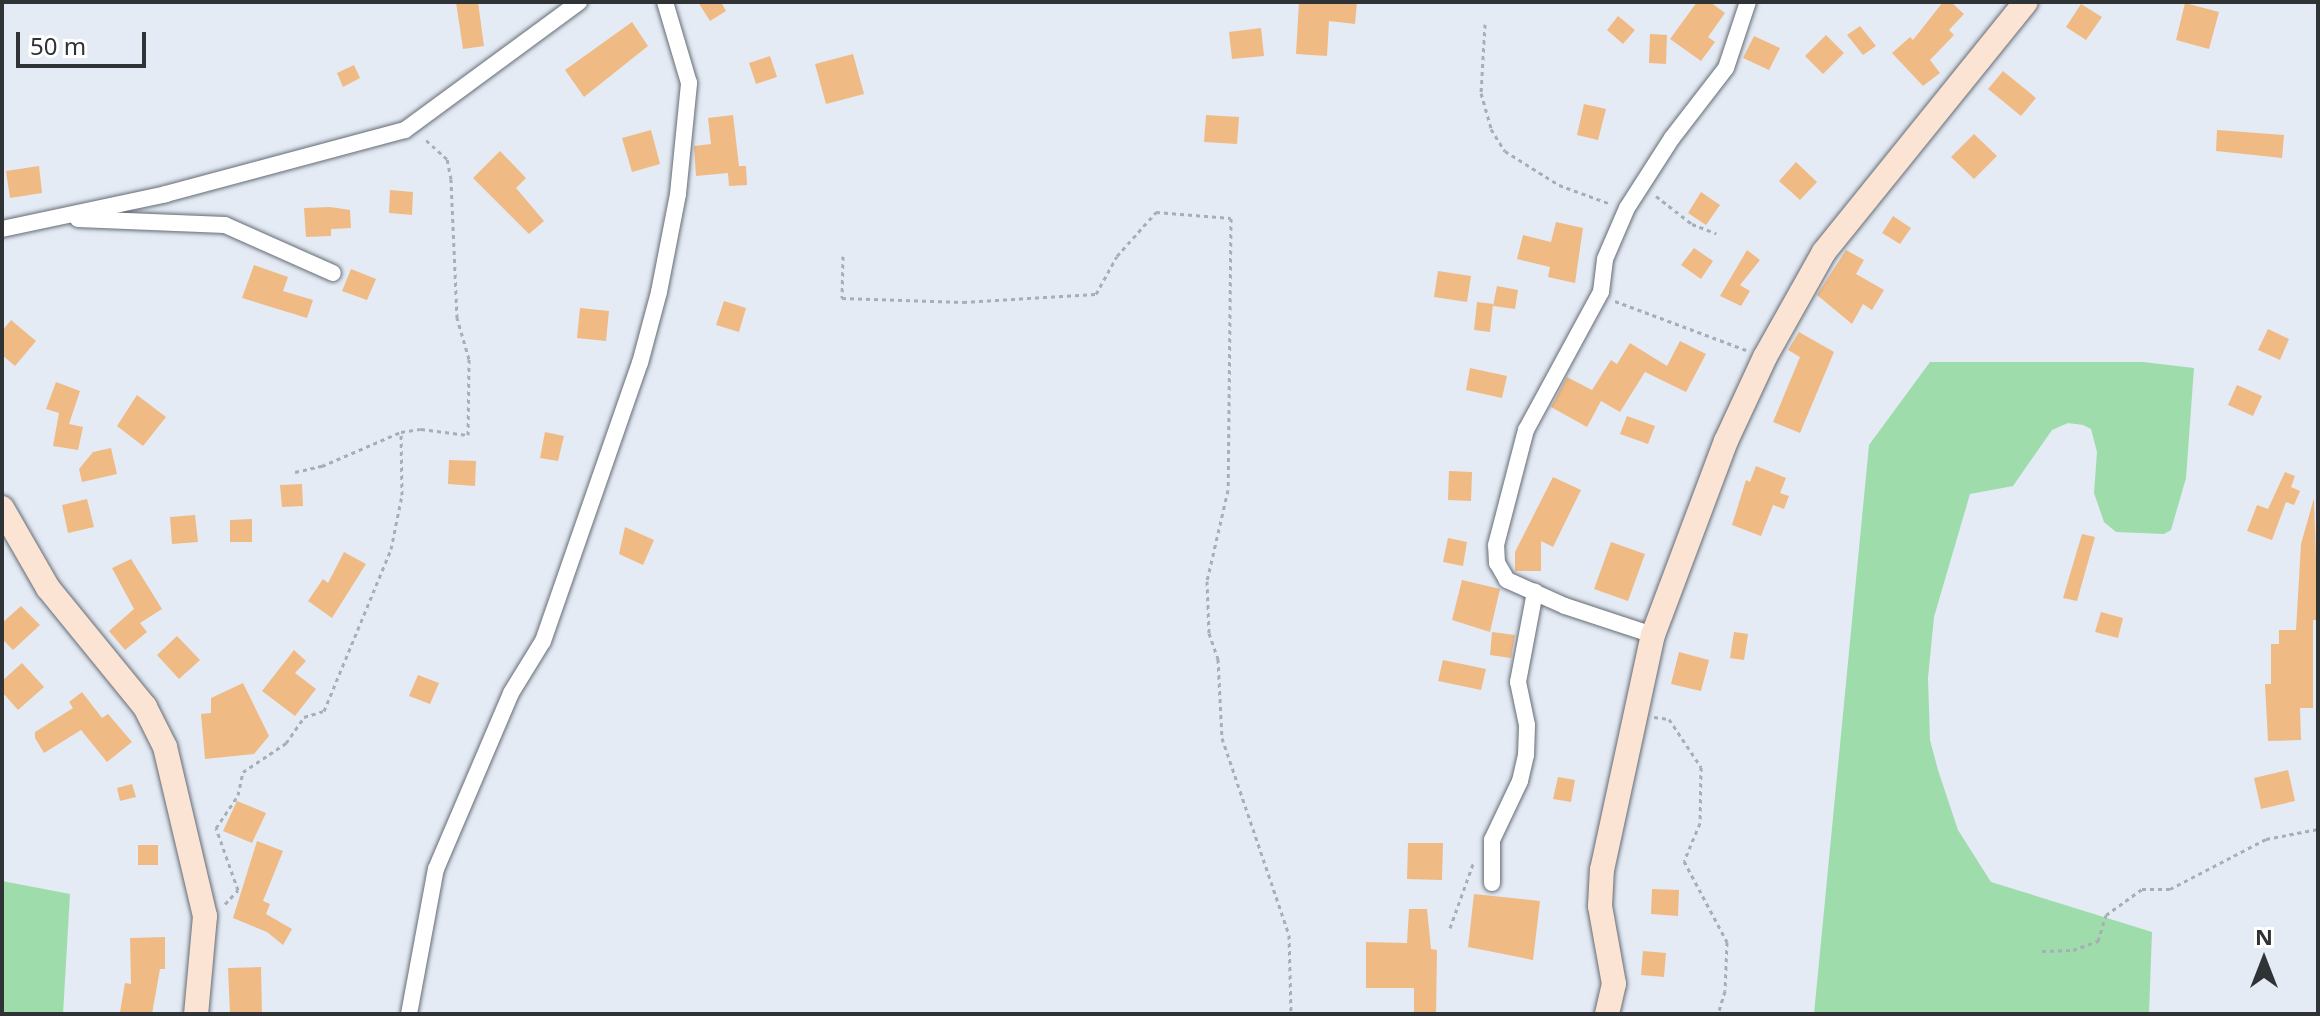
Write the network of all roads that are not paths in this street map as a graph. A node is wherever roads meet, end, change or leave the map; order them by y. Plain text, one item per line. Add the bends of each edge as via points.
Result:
1 (579, 2) edge
2 (665, 2) edge
3 (1748, 2) edge
4 (2026, 2) edge
5 (57, 218) junction
6 (2, 229) edge
7 (333, 273) dead end
8 (2, 508) edge
9 (1535, 592) junction
10 (1653, 635) junction
11 (1492, 883) dead end
12 (196, 1014) edge
13 (409, 1014) edge
14 (1607, 1014) edge

1 - 5 street via 405,130
2 - 13 street via 689,83 678,194 659,292 631,390 543,641 511,693 436,869
3 - 9 street via 1726,68 1627,208 1605,259 1601,292 1526,430 1496,545 1497,563 1507,580
4 - 10 street via 1824,252 1765,357 1696,514
5 - 6 street
5 - 7 street via 225,225
8 - 12 street via 71,620 145,707 178,785 205,916
9 - 10 street
9 - 11 street via 1518,682 1527,725 1526,755 1520,781 1492,840
10 - 14 street via 1602,870 1600,906 1614,984

